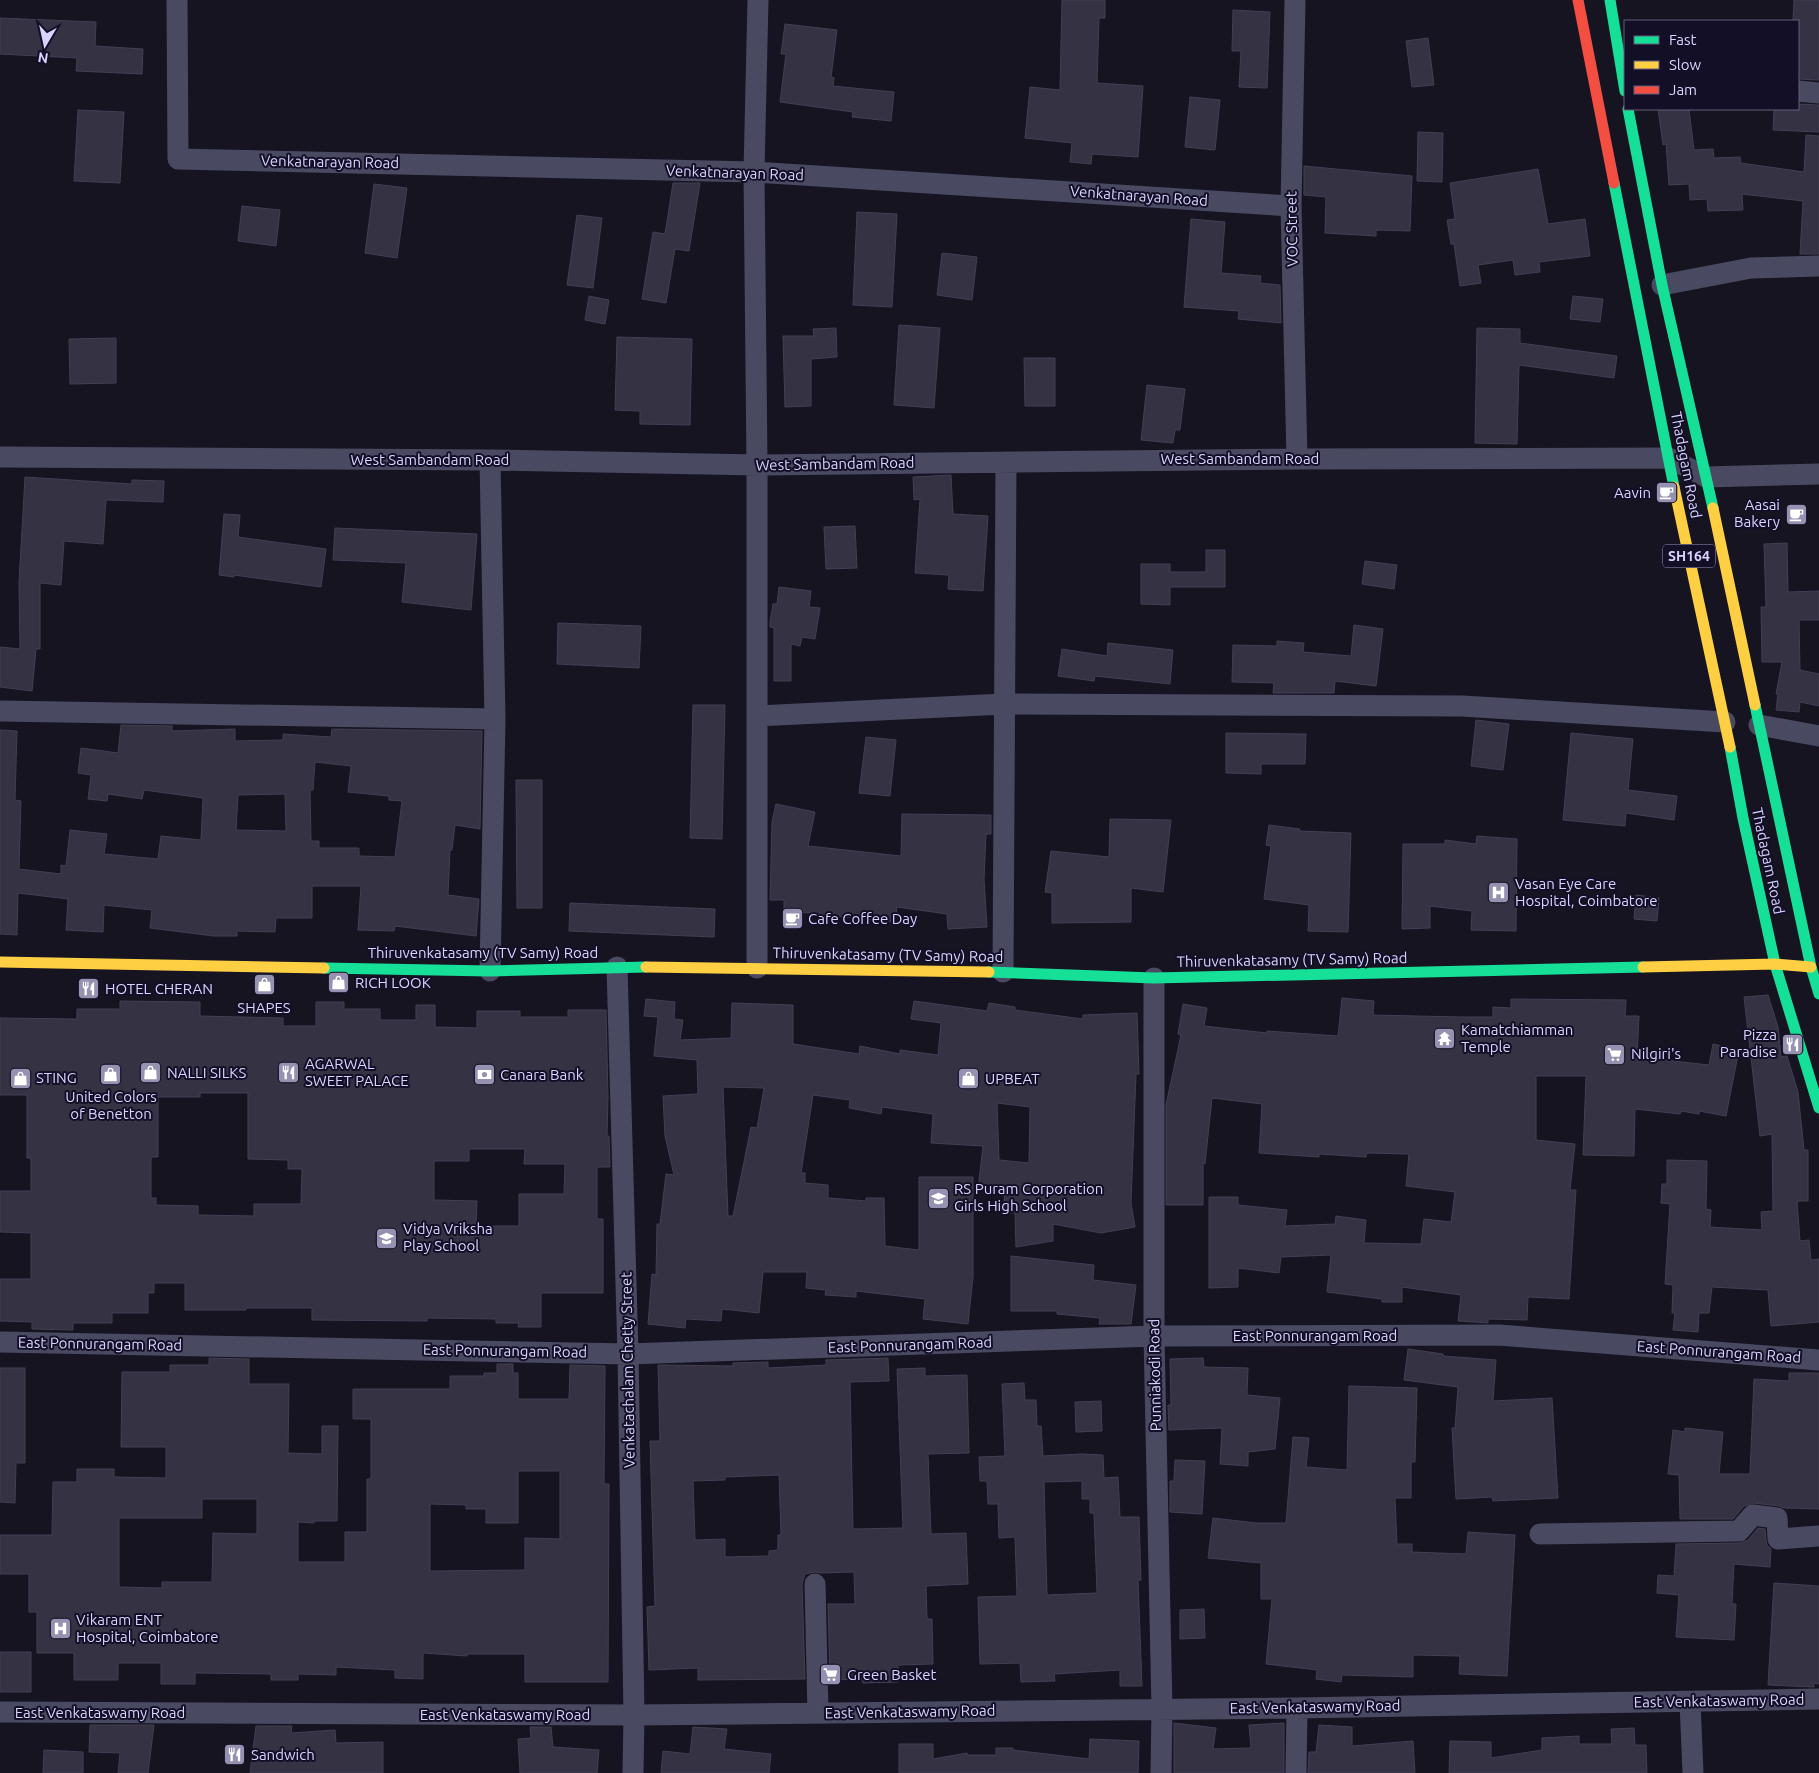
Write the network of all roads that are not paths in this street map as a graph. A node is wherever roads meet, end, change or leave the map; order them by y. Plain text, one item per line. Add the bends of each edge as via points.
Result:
1 (177, 0) edge
2 (758, 0) edge
3 (1295, 0) edge
4 (1578, 0) edge
5 (1610, 0) edge
6 (1624, 84) edge
7 (1799, 91) edge
8 (1819, 93) edge
9 (1628, 110) edge
10 (754, 172) junction
11 (1291, 206) junction
12 (1819, 266) edge
13 (1662, 285) junction
14 (0, 457) edge
15 (1669, 458) junction
16 (1297, 459) junction
17 (490, 460) junction
18 (1006, 462) junction
19 (757, 466) junction
20 (1819, 474) edge
21 (1706, 477) junction
22 (1004, 704) junction
23 (0, 711) edge
24 (758, 716) junction
25 (495, 719) junction
26 (1725, 722) junction
27 (1759, 725) junction
28 (1819, 736) edge
29 (0, 962) edge
30 (1775, 964) junction
31 (617, 967) junction
32 (757, 968) junction
33 (1815, 968) edge
34 (490, 971) junction
35 (1003, 972) junction
36 (1154, 978) junction
37 (1819, 994) edge
38 (1819, 1108) edge
39 (1154, 1336) junction
40 (0, 1342) edge
41 (628, 1354) junction
42 (1819, 1360) edge
43 (1540, 1534) dead end
44 (1819, 1536) edge
45 (815, 1584) dead end
46 (1819, 1698) edge
47 (1690, 1702) junction
48 (1297, 1708) junction
49 (1162, 1709) junction
50 (0, 1712) edge
51 (818, 1713) junction
52 (634, 1715) junction
53 (633, 1773) edge
54 (1161, 1773) edge
55 (1296, 1773) edge
56 (1692, 1773) edge

1 - 10 street, Venkatnarayan Road via 178,159
2 - 10 street
3 - 11 street, VOC Street
4 - 15 main road, Thadagam Road / SH164
5 - 6 main road
7 - 8 street
9 - 13 main road, Thadagam Road / SH164
10 - 11 street, Venkatnarayan Road
10 - 19 street
11 - 16 street, VOC Street
12 - 13 street via 1751,268
13 - 21 main road, Thadagam Road / SH164
14 - 17 street, West Sambandam Road
15 - 16 street, West Sambandam Road
15 - 21 street
15 - 26 main road, Thadagam Road / SH164
16 - 18 street, West Sambandam Road
17 - 19 street, West Sambandam Road
17 - 25 street
18 - 19 street, West Sambandam Road
18 - 22 street
19 - 24 street
20 - 21 street
21 - 27 main road, Thadagam Road / SH164
22 - 24 street
22 - 26 street via 1462,706
22 - 35 street
23 - 25 street
24 - 32 street
25 - 34 street
26 - 30 main road, Thadagam Road / SH164
27 - 28 street
27 - 33 main road, Thadagam Road / SH164
29 - 34 main road, Thiruvenkatasamy (TV Samy) Road
30 - 33 main road, Thiruvenkatasamy (TV Samy) Road
30 - 36 main road, Thiruvenkatasamy (TV Samy) Road
30 - 38 main road, Thadagam Road / SH164
31 - 32 main road, Thiruvenkatasamy (TV Samy) Road
31 - 34 main road, Thiruvenkatasamy (TV Samy) Road
31 - 41 street, Venkatachalam Chetty Street
32 - 35 main road, Thiruvenkatasamy (TV Samy) Road
33 - 37 main road, Thadagam Road / SH164
35 - 36 main road, Thiruvenkatasamy (TV Samy) Road
36 - 39 street, Punniakodi Road
39 - 41 street, East Ponnurangam Road
39 - 42 street, East Ponnurangam Road via 1499,1335
39 - 49 street, Punniakodi Road
40 - 41 street, East Ponnurangam Road
41 - 52 street, Venkatachalam Chetty Street
43 - 44 street via 1739,1532 1753,1515 1777,1518 1778,1539
45 - 51 street
46 - 47 street, East Venkataswamy Road
47 - 48 street, East Venkataswamy Road
47 - 56 street
48 - 49 street, East Venkataswamy Road
48 - 55 street
49 - 51 street, East Venkataswamy Road
49 - 54 street, Punniakodi Road
50 - 52 street, East Venkataswamy Road
51 - 52 street, East Venkataswamy Road
52 - 53 street, Venkatachalam Chetty Street

